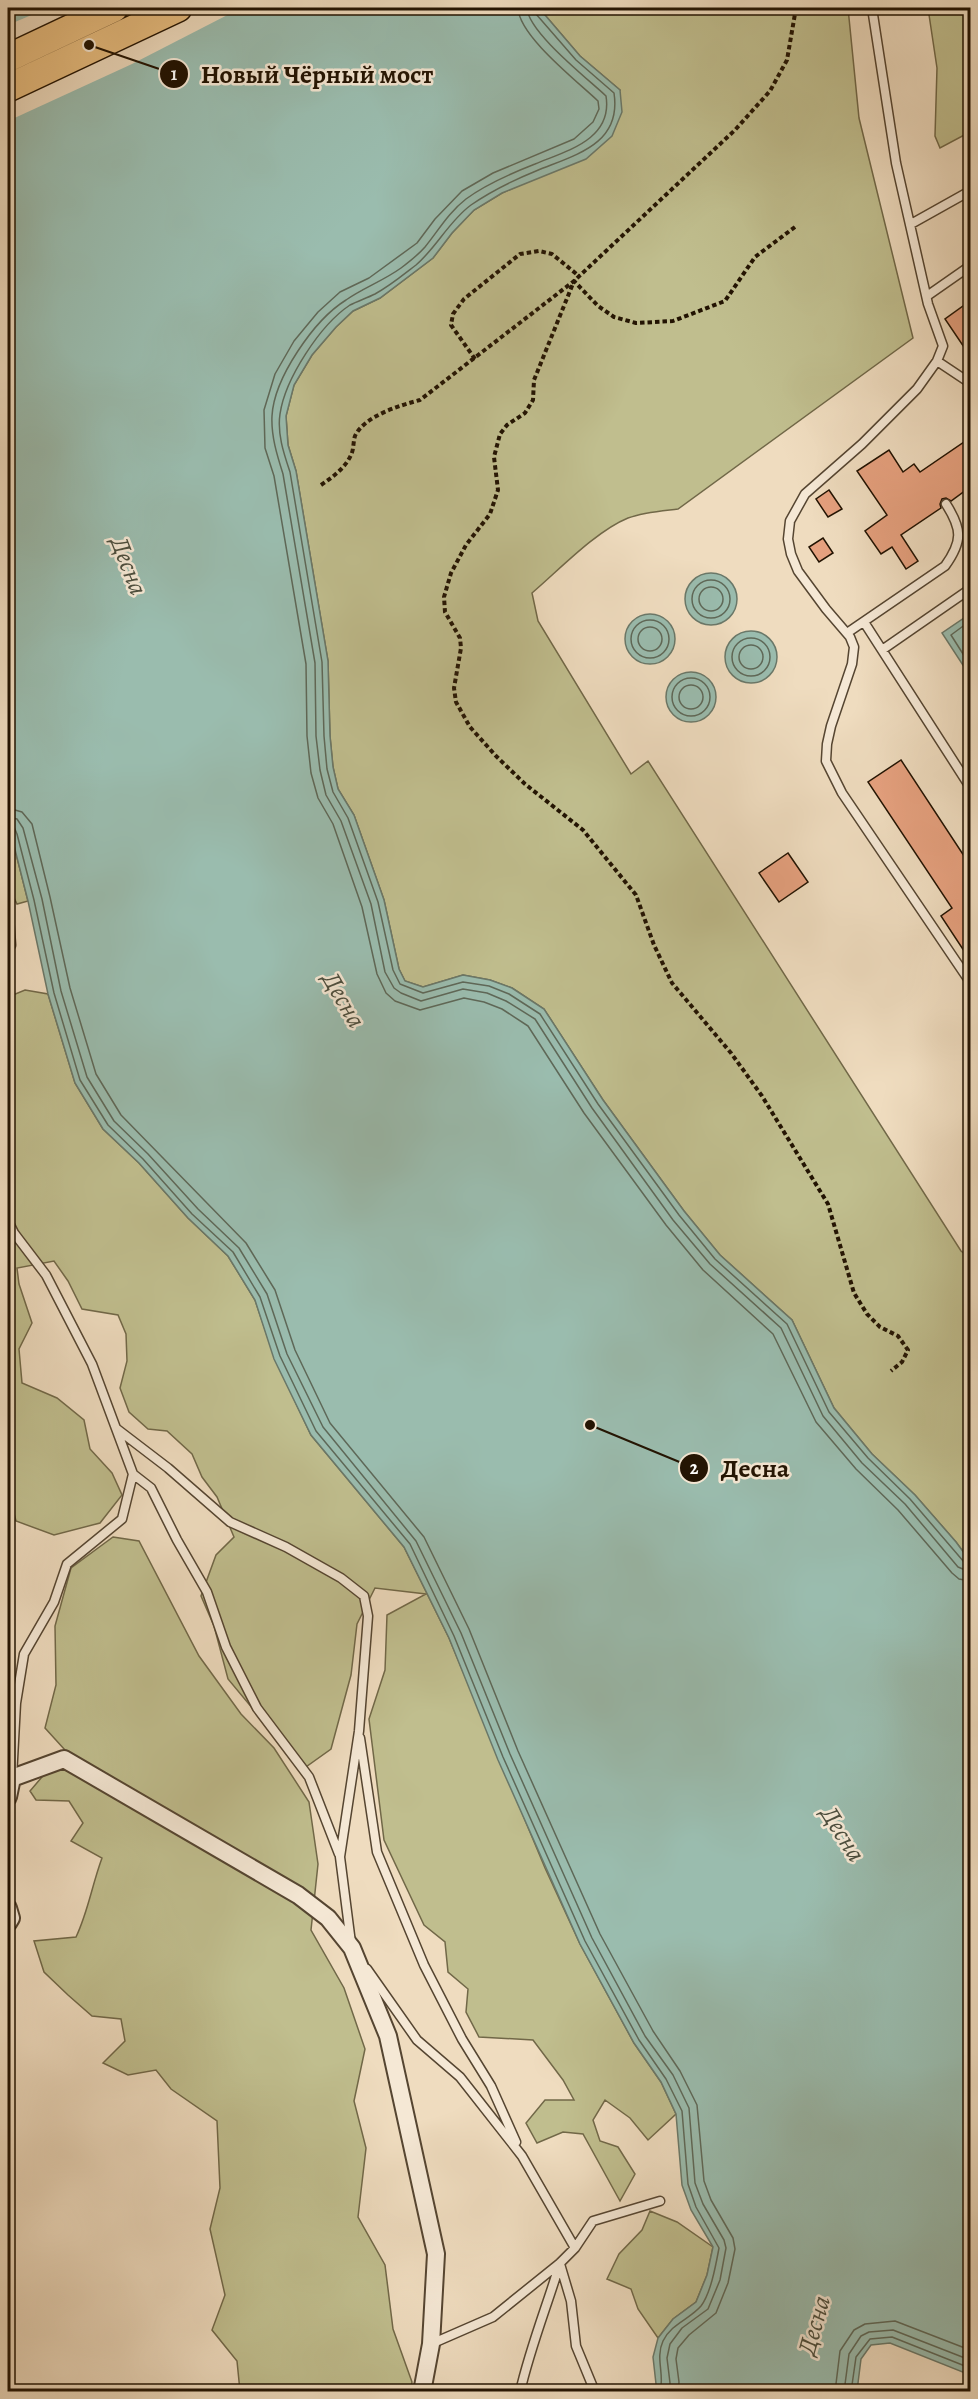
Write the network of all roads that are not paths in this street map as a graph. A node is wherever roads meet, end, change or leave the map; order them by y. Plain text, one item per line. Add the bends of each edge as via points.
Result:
1 (114, 8) edge
2 (178, 8) edge
3 (872, 8) edge
4 (8, 58) edge
5 (8, 88) edge
6 (970, 192) edge
7 (911, 224) junction
8 (970, 266) edge
9 (927, 296) junction
10 (938, 361) junction
11 (970, 383) edge
12 (946, 504) dead end
13 (970, 589) edge
14 (864, 622) junction
15 (847, 633) junction
16 (882, 650) junction
17 (970, 787) edge
18 (8, 904) edge
19 (8, 946) edge
20 (970, 982) edge
21 (8, 1221) edge
22 (117, 1429) junction
23 (133, 1474) junction
24 (359, 1731) junction
25 (10, 1778) edge
26 (8, 1798) edge
27 (340, 1857) junction
28 (8, 1908) edge
29 (8, 1923) edge
30 (352, 1948) junction
31 (522, 2156) junction
32 (660, 2201) dead end
33 (575, 2248) junction
34 (560, 2263) junction
35 (431, 2344) junction
36 (422, 2391) edge
37 (520, 2391) edge
38 (595, 2391) edge

1 - 4 main road
2 - 5 main road
3 - 7 lane
6 - 7 lane
7 - 9 lane
8 - 9 lane
9 - 10 lane via 943,346
10 - 11 lane
10 - 15 lane via 917,389 862,444 805,494 790,521 790,554 798,571
12 - 14 lane via 958,523 955,552 945,566
13 - 16 lane
14 - 15 lane
14 - 16 lane
15 - 20 lane via 854,647 852,663 831,726 826,761 842,793
16 - 17 lane
18 - 19 lane
21 - 22 lane via 46,1275 92,1364
22 - 23 lane
22 - 24 lane via 230,1522 286,1547 341,1578 364,1596 368,1616
23 - 25 lane via 122,1519 66,1564 54,1602 24,1654
23 - 27 lane via 152,1488 207,1592 226,1647 256,1708 309,1777
24 - 27 lane
24 - 31 lane via 377,1852 424,1965 491,2086
25 - 26 street
25 - 30 street via 64,1759 298,1895 328,1918
27 - 30 lane
28 - 29 street
30 - 31 lane via 417,2040 460,2078
30 - 35 street via 388,2036 436,2254
31 - 33 lane
32 - 33 lane via 593,2221
33 - 34 lane
34 - 35 lane via 493,2317
34 - 37 lane
34 - 38 lane via 571,2301 576,2346
35 - 36 street

